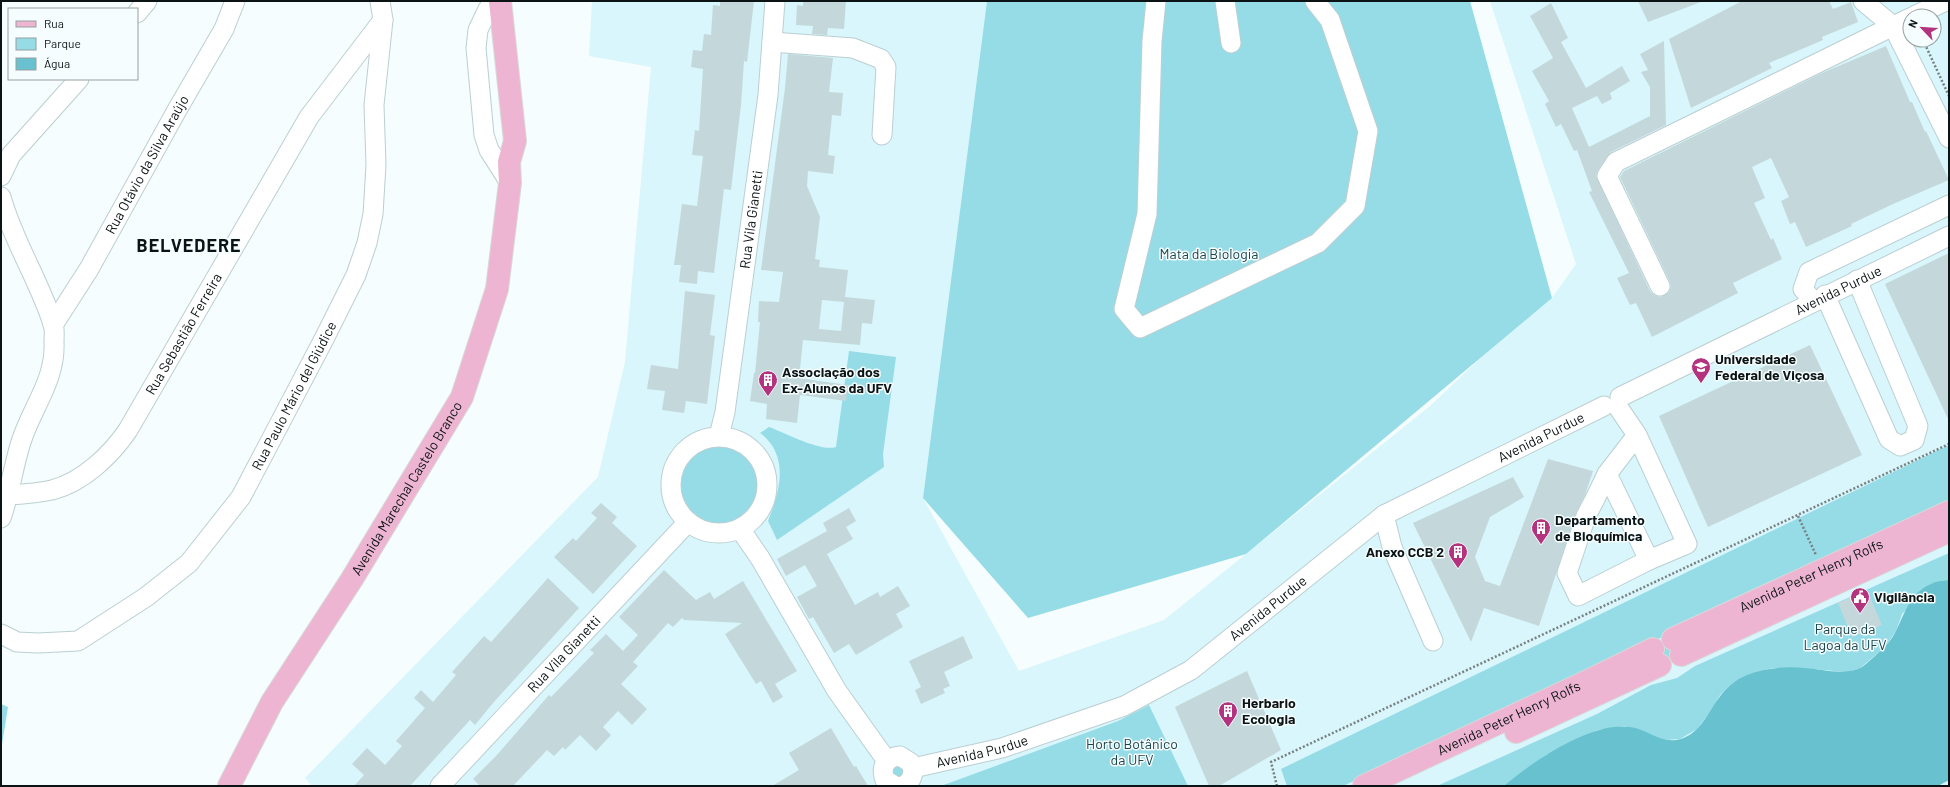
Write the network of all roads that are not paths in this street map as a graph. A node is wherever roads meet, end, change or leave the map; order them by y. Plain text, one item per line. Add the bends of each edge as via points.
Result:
1 (147, 1) edge
2 (235, 1) edge
3 (380, 1) edge
4 (775, 1) edge
5 (1156, 1) edge
6 (1225, 1) edge
7 (1315, 1) edge
8 (1946, 1) edge
9 (1870, 3) edge
10 (491, 4) edge
11 (1931, 8) edge
12 (138, 12) edge
13 (382, 20) junction
14 (1902, 22) edge
15 (1893, 26) junction
16 (772, 42) junction
17 (1231, 43) dead end
18 (78, 80) edge
19 (882, 134) dead end
20 (1949, 138) edge
21 (1, 176) edge
22 (1, 197) edge
23 (1949, 205) edge
24 (1949, 236) edge
25 (1857, 280) junction
26 (1660, 286) dead end
27 (1819, 298) junction
28 (53, 325) junction
29 (1614, 403) junction
30 (1636, 435) junction
31 (719, 436) junction
32 (1607, 474) junction
33 (9, 495) junction
34 (1949, 512) edge
35 (1384, 515) junction
36 (1, 518) edge
37 (688, 522) junction
38 (740, 528) junction
39 (1949, 531) edge
40 (1649, 560) junction
41 (1, 634) edge
42 (1433, 641) dead end
43 (1677, 647) junction
44 (1656, 657) junction
45 (887, 761) junction
46 (913, 768) junction
47 (229, 786) edge
48 (440, 786) edge
49 (895, 786) edge
50 (903, 786) edge
51 (1364, 786) edge
52 (1394, 786) edge

1 - 12 street
2 - 28 street, Rua Otávio da Silva Araújo via 224,29 89,269
3 - 13 street, Rua Paulo Mário del Giúdice
4 - 16 street, Rua Vila Gianetti
5 - 7 street via 1152,41 1147,214 1124,309 1140,328 1318,242 1354,206 1368,131 1330,20
6 - 17 street
8 - 11 street
9 - 15 street
10 - 47 main road, Avenida Marechal Castelo Branco via 500,138 509,173 497,289 462,397 352,579 272,702
13 - 33 street, Rua Sebastião Ferreira via 309,117 116,448 76,479 54,489
13 - 41 street, Rua Paulo Mário del Giúdice via 374,105 374,214 367,243 356,275 241,497 189,563 146,597 78,641 17,642
14 - 15 street
15 - 20 street
15 - 26 street via 1616,162 1607,176
16 - 19 street via 853,48 881,59 886,67
16 - 31 street, Rua Vila Gianetti via 766,111 725,412
18 - 21 street via 11,155
22 - 28 street via 8,223
23 - 27 street via 1809,272 1804,289
24 - 25 street, Avenida Purdue
25 - 27 street, Avenida Purdue
25 - 27 street via 1918,426 1914,440 1900,446 1889,439
27 - 29 street, Avenida Purdue
28 - 33 street via 53,366 49,382 22,441
29 - 30 street
29 - 35 street, Avenida Purdue
30 - 32 street
30 - 40 street via 1687,544
31 - 37 street via 705,438 691,445 680,455 673,468 670,483 672,498 678,511
31 - 38 street via 734,438 748,446 759,457 766,471 768,486 765,502 757,515
32 - 40 street
32 - 40 street via 1586,516 1567,572 1578,596
33 - 36 street
34 - 43 main road, Avenida Peter Henry Rolfs via 1823,572
35 - 42 street via 1392,547
35 - 46 street, Avenida Purdue via 1191,670 1124,706 1002,748
37 - 38 street via 710,533 722,534
37 - 48 street, Rua Vila Gianetti
38 - 45 street via 837,691
39 - 43 main road, Avenida Peter Henry Rolfs
43 - 44 main road via 1663,638 1655,644
44 - 51 main road, Avenida Peter Henry Rolfs via 1590,680
44 - 52 main road, Avenida Peter Henry Rolfs
45 - 46 street via 900,756 908,760
45 - 49 street via 883,775 888,783
46 - 50 street via 912,777

